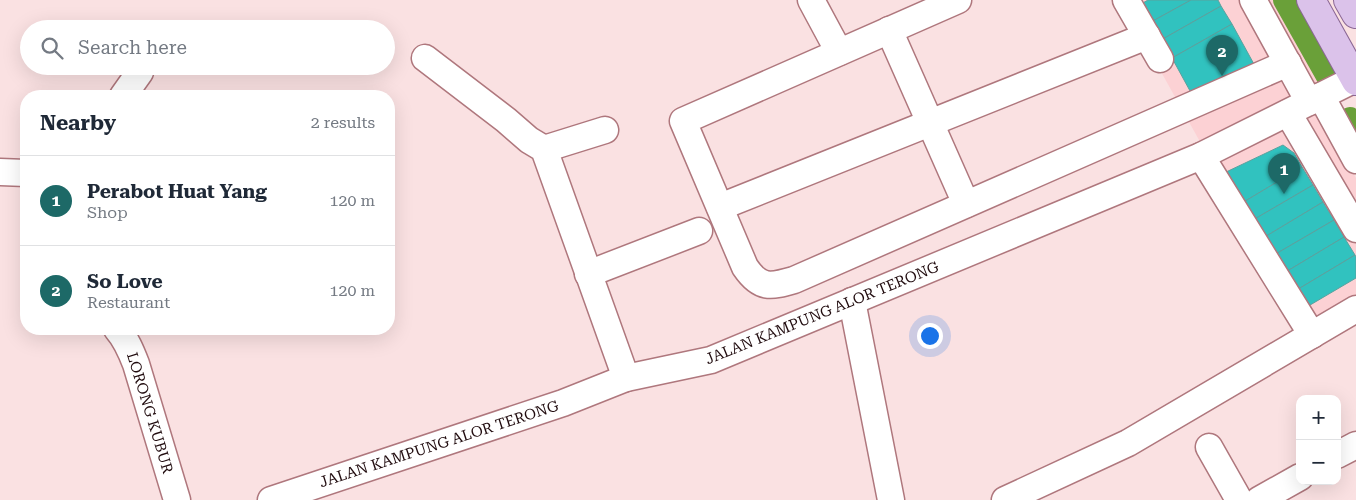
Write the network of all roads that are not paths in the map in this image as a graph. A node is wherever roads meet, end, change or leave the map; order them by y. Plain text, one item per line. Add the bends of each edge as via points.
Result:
1 (811, 0) edge
2 (958, 0) edge
3 (1126, 0) edge
4 (1253, 0) edge
5 (1311, 0) edge
6 (889, 30) junction
7 (1147, 36) junction
8 (839, 52) junction
9 (425, 58) dead end
10 (1160, 59) dead end
11 (1288, 63) junction
12 (138, 75) edge
13 (1356, 80) edge
14 (127, 90) edge
15 (1306, 104) junction
16 (930, 123) junction
17 (605, 130) dead end
18 (544, 149) junction
19 (1201, 156) junction
20 (1356, 160) edge
21 (0, 172) edge
22 (20, 173) edge
23 (966, 204) junction
24 (720, 207) junction
25 (1356, 229) edge
26 (699, 232) dead end
27 (588, 274) junction
28 (852, 301) junction
29 (1356, 309) edge
30 (123, 335) edge
31 (1312, 335) junction
32 (626, 378) junction
33 (1356, 445) edge
34 (1209, 447) dead end
35 (1341, 453) edge
36 (1296, 479) edge
37 (177, 500) edge
38 (271, 500) edge
39 (891, 500) edge
40 (1005, 500) edge
41 (1239, 500) edge
42 (1259, 500) edge

1 - 8 street
2 - 6 street
3 - 7 street
4 - 11 street
5 - 13 main road
6 - 8 street
6 - 16 street
7 - 10 street
7 - 16 street
8 - 24 street via 683,121
9 - 18 street
11 - 15 street
11 - 23 street
12 - 14 street
13 - 15 street, JALAN KAMPUNG ALOR TERONG
15 - 19 street, JALAN KAMPUNG ALOR TERONG
15 - 20 street
15 - 25 street
16 - 23 street
16 - 24 street
17 - 18 street
18 - 27 street
19 - 28 street, JALAN KAMPUNG ALOR TERONG
19 - 31 street
21 - 22 street
23 - 24 street via 779,285 765,285 753,278 745,267
26 - 27 street
27 - 32 street
28 - 32 street, JALAN KAMPUNG ALOR TERONG via 712,360
28 - 39 street
29 - 31 street
30 - 37 street, LORONG KUBUR via 136,364
31 - 40 street via 1128,443
32 - 38 street, JALAN KAMPUNG ALOR TERONG via 563,403
33 - 35 street
34 - 41 street
36 - 42 street

